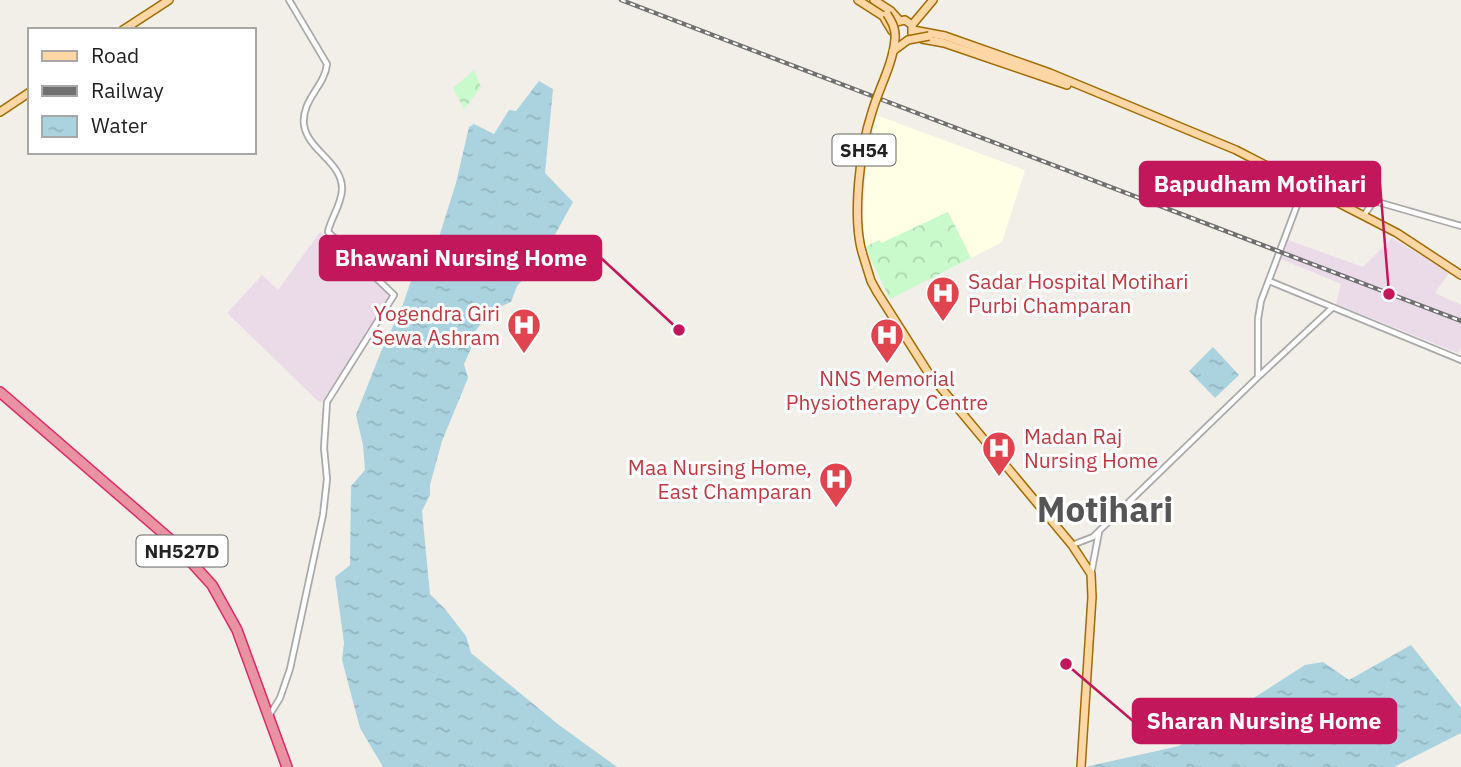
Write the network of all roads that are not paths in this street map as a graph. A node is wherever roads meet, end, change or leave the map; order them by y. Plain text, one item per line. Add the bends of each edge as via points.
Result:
1 (169, 0) edge
2 (174, 0) edge
3 (289, 0) edge
4 (858, 0) edge
5 (866, 0) edge
6 (874, 0) edge
7 (933, 0) edge
8 (899, 20) junction
9 (912, 27) junction
10 (126, 28) edge
11 (132, 28) edge
12 (892, 28) junction
13 (908, 39) junction
14 (893, 51) junction
15 (1058, 80) junction
16 (28, 95) edge
17 (0, 114) edge
18 (1304, 186) junction
19 (1364, 215) junction
20 (1461, 226) edge
21 (1402, 238) junction
22 (1461, 275) edge
23 (1269, 281) junction
24 (1332, 308) junction
25 (1461, 360) edge
26 (1258, 377) junction
27 (0, 385) edge
28 (0, 394) edge
29 (19, 408) junction
30 (1100, 531) junction
31 (1072, 547) junction
32 (1091, 575) junction
33 (269, 716) junction
34 (287, 767) edge
35 (1081, 767) edge

1 - 10 main road
2 - 11 main road
3 - 33 street via 327,64 306,107 304,124 342,181 328,232 394,295 327,402 323,515 290,669
4 - 12 main road via 883,16
5 - 14 main road, bridge via 893,23
6 - 8 main road
7 - 9 main road
8 - 9 main road
8 - 12 main road
9 - 13 main road
9 - 15 main road
12 - 13 main road via 897,40
13 - 15 main road via 944,43
14 - 15 main road, bridge via 908,40 929,36
14 - 31 main road, SH54, bridge via 871,113 856,214 871,281 931,376
15 - 18 main road via 1236,150
16 - 17 main road
18 - 19 main road
18 - 21 main road
18 - 23 street
19 - 20 street via 1374,201
19 - 21 main road
21 - 22 main road
23 - 24 street
23 - 26 street via 1258,319
24 - 25 street
24 - 26 street
26 - 30 street
27 - 29 highway
28 - 29 highway, NH527D
29 - 33 highway, NH527D via 171,540 207,579 237,630
30 - 31 street
30 - 32 street
31 - 32 main road, SH54
32 - 35 main road
33 - 34 highway, NH527D

